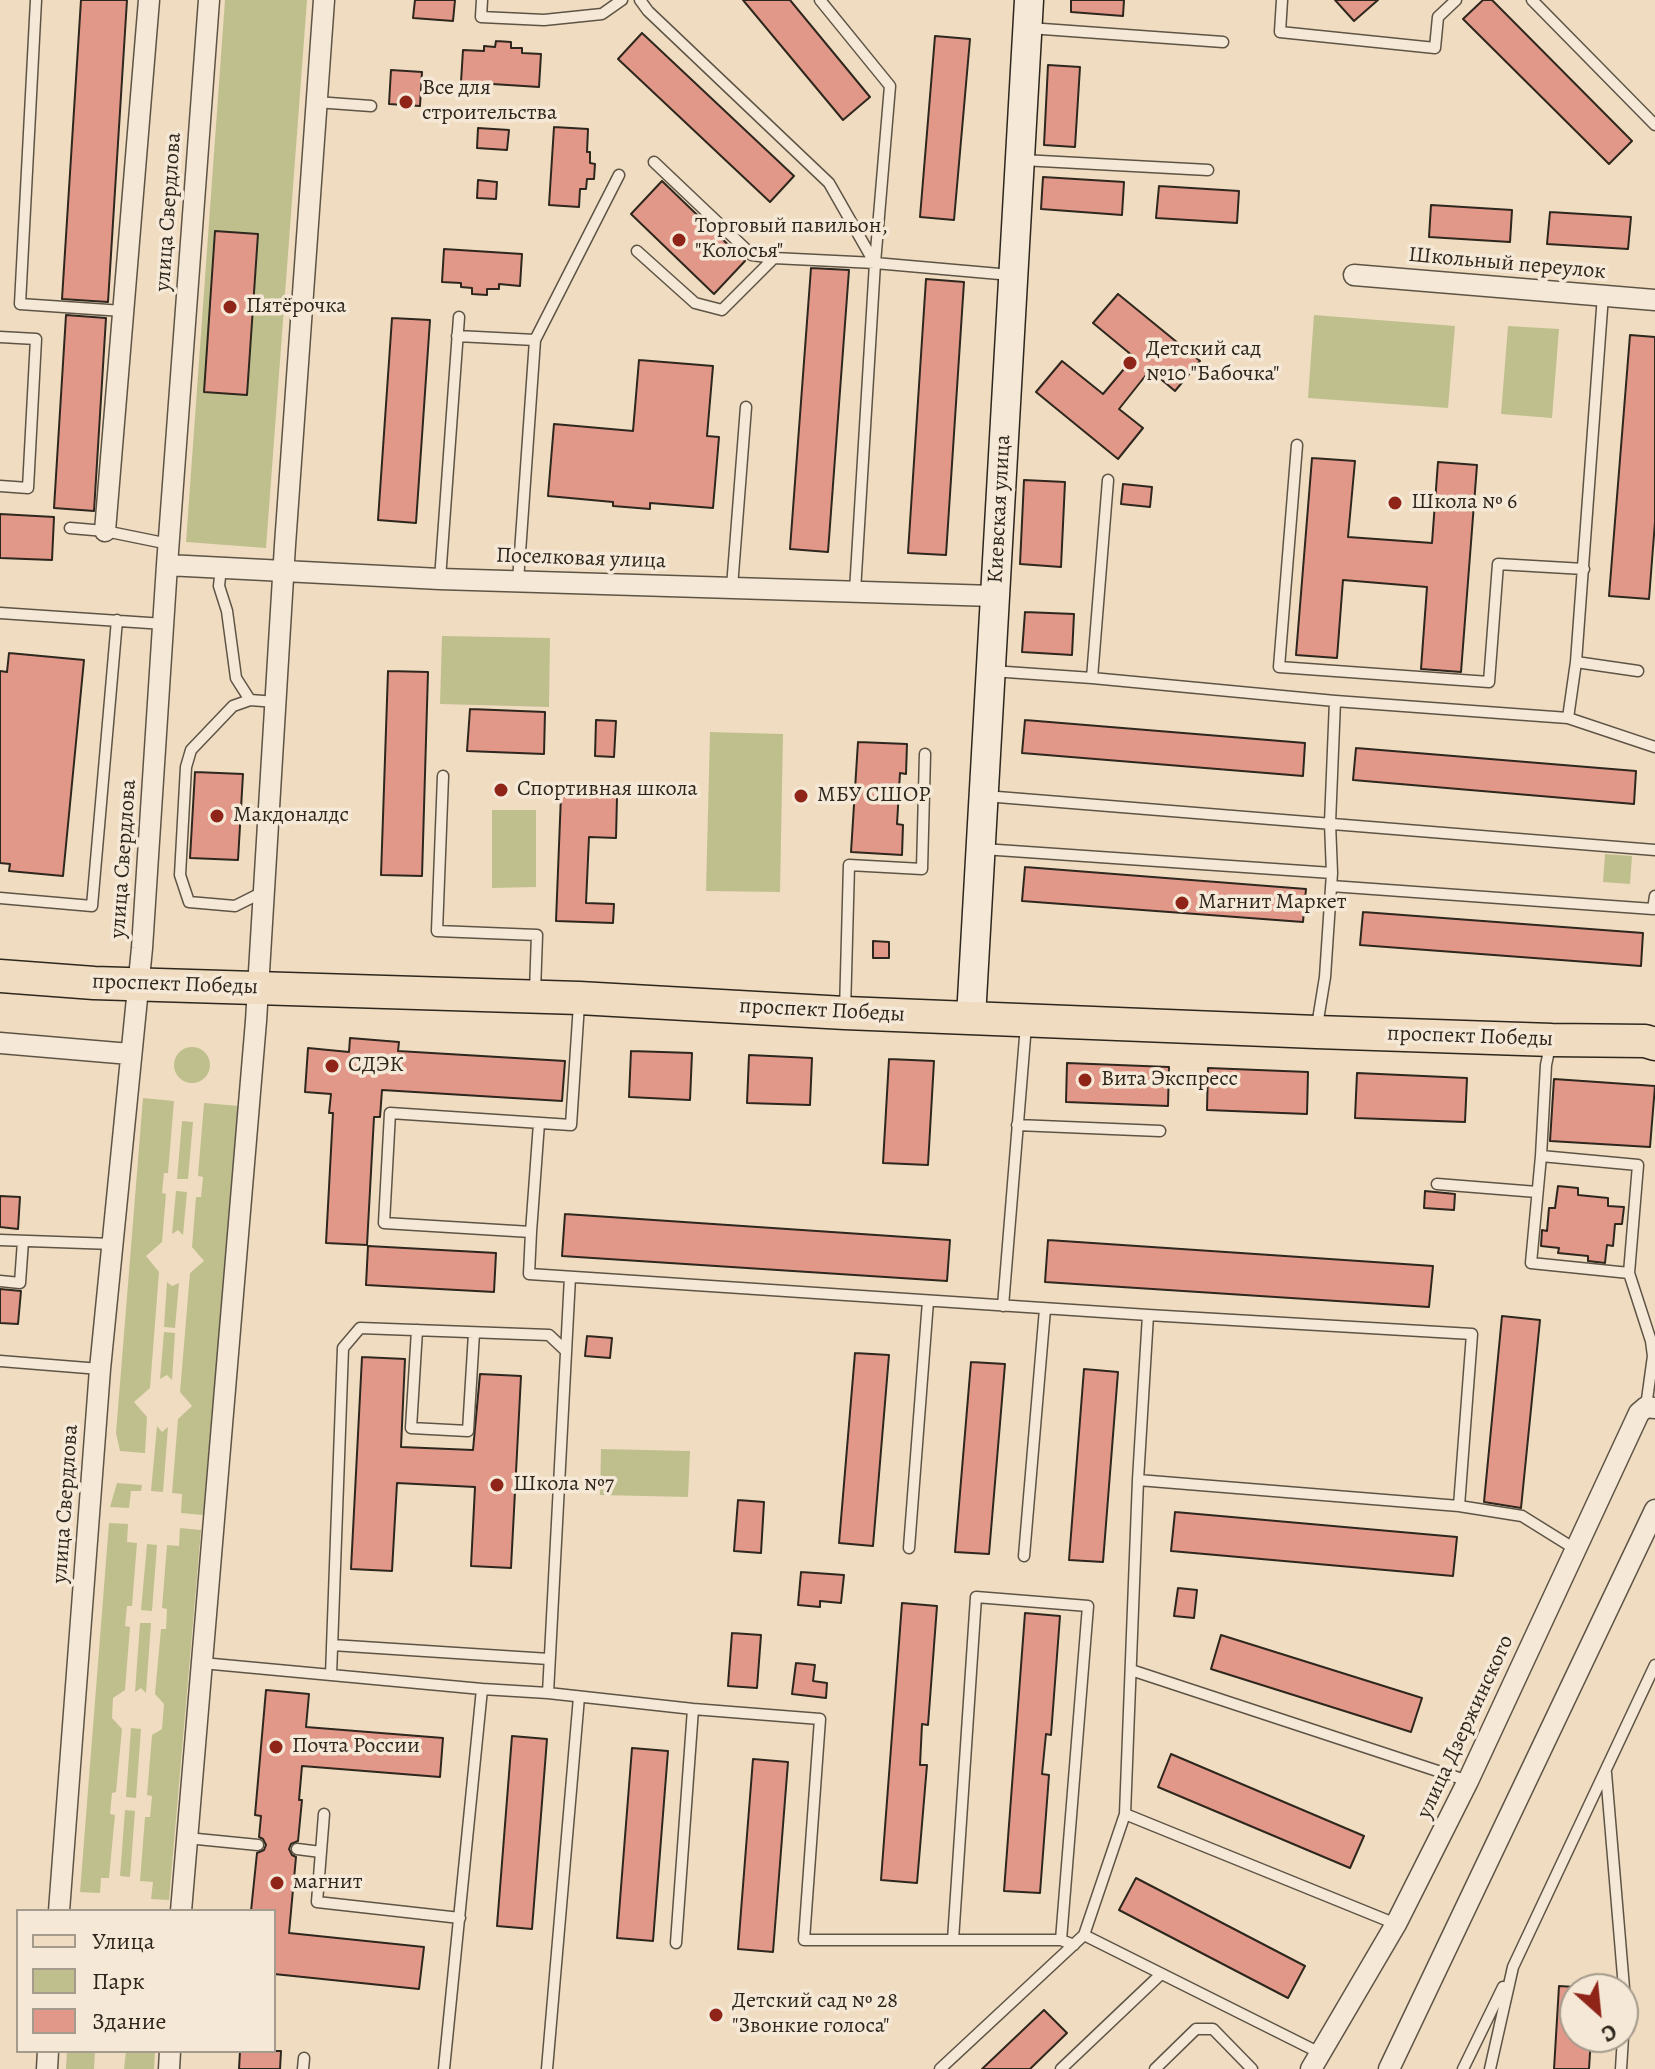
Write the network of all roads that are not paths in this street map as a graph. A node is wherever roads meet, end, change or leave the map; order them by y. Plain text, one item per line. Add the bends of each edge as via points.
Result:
1 (36, 0) edge
2 (149, 0) edge
3 (209, 0) edge
4 (324, 0) edge
5 (482, 0) edge
6 (622, 0) edge
7 (640, 0) edge
8 (820, 0) edge
9 (1282, 0) edge
10 (1456, 0) edge
11 (1532, 0) edge
12 (1028, 14) edge
13 (1223, 42) dead end
14 (316, 102) junction
15 (371, 106) dead end
16 (1655, 125) edge
17 (1020, 160) junction
18 (654, 162) dead end
19 (1208, 170) dead end
20 (619, 175) dead end
21 (637, 251) dead end
22 (774, 258) junction
23 (875, 263) junction
24 (1013, 275) junction
25 (1354, 275) dead end
26 (1655, 294) edge
27 (1603, 295) junction
28 (1655, 300) edge
29 (123, 311) junction
30 (459, 317) dead end
31 (457, 336) junction
32 (0, 337) edge
33 (535, 340) junction
34 (746, 407) dead end
35 (1297, 445) dead end
36 (1108, 480) dead end
37 (0, 486) edge
38 (70, 528) dead end
39 (105, 531) junction
40 (169, 544) junction
41 (167, 565) junction
42 (221, 568) junction
43 (1584, 569) junction
44 (284, 570) junction
45 (440, 579) junction
46 (518, 581) junction
47 (732, 587) junction
48 (855, 591) junction
49 (994, 596) junction
50 (0, 613) edge
51 (117, 620) junction
52 (164, 624) junction
53 (1576, 662) junction
54 (990, 671) junction
55 (1638, 671) dead end
56 (1092, 678) junction
57 (250, 700) junction
58 (1335, 701) junction
59 (276, 702) junction
60 (1568, 718) junction
61 (1655, 747) edge
62 (925, 754) dead end
63 (443, 776) dead end
64 (983, 796) junction
65 (1330, 823) junction
66 (981, 849) junction
67 (1655, 850) edge
68 (1332, 873) junction
69 (1331, 886) junction
70 (265, 891) junction
71 (1655, 896) edge
72 (0, 898) edge
73 (0, 976) edge
74 (138, 985) junction
75 (259, 988) junction
76 (535, 997) junction
77 (579, 998) junction
78 (845, 1013) junction
79 (971, 1017) junction
80 (1026, 1019) junction
81 (1316, 1032) junction
82 (1552, 1040) junction
83 (1652, 1041) edge
84 (0, 1043) edge
85 (130, 1054) junction
86 (539, 1123) junction
87 (1017, 1125) junction
88 (1160, 1131) dead end
89 (1541, 1156) junction
90 (1437, 1184) dead end
91 (1537, 1192) junction
92 (531, 1232) junction
93 (0, 1240) edge
94 (23, 1241) junction
95 (113, 1244) junction
96 (1629, 1273) junction
97 (570, 1277) junction
98 (0, 1281) edge
99 (928, 1301) junction
100 (1003, 1306) junction
101 (1045, 1309) junction
102 (1148, 1315) junction
103 (417, 1330) junction
104 (474, 1333) junction
105 (566, 1351) junction
106 (0, 1361) edge
107 (100, 1369) junction
108 (1651, 1408) edge
109 (1138, 1480) junction
110 (1459, 1506) junction
111 (1652, 1525) edge
112 (909, 1548) dead end
113 (1575, 1549) junction
114 (1024, 1556) dead end
115 (332, 1645) junction
116 (549, 1659) junction
117 (202, 1663) junction
118 (1655, 1665) edge
119 (1131, 1670) junction
120 (331, 1675) junction
121 (482, 1689) junction
122 (548, 1693) junction
123 (579, 1697) junction
124 (693, 1709) junction
125 (1606, 1770) junction
126 (1468, 1781) junction
127 (324, 1814) dead end
128 (1125, 1814) junction
129 (187, 1838) junction
130 (258, 1845) dead end
131 (297, 1849) dead end
132 (321, 1852) junction
133 (59, 1909) edge
134 (181, 1909) edge
135 (460, 1918) junction
136 (1396, 1924) junction
137 (1084, 1935) junction
138 (953, 1940) junction
139 (1061, 1940) junction
140 (676, 1943) dead end
141 (1074, 1945) junction
142 (1513, 1967) junction
143 (1623, 1973) edge
144 (1161, 1974) junction
145 (1316, 2061) edge
146 (444, 2069) edge
147 (547, 2069) edge
148 (940, 2069) edge
149 (1061, 2069) edge
150 (1155, 2069) edge
151 (1252, 2069) edge
152 (1389, 2069) edge
153 (1463, 2069) edge
154 (1490, 2069) edge

1 - 29 lane via 20,304
2 - 29 street
3 - 40 street, улица Свердлова
4 - 14 street
5 - 6 lane via 481,17 544,20 602,14
7 - 23 lane via 829,183
8 - 23 lane via 890,86
9 - 10 lane via 1280,32 1435,48 1438,17
11 - 16 lane
12 - 13 lane
12 - 17 main road, Киевская улица
14 - 15 lane
14 - 44 street
17 - 19 lane
17 - 24 main road, Киевская улица
18 - 22 lane via 752,255
20 - 33 lane
21 - 22 lane via 695,303 722,310
22 - 23 lane
23 - 24 lane
23 - 48 lane
24 - 49 main road, Киевская улица
25 - 27 street, Школьный переулок
26 - 28 street
27 - 28 street, Школьный переулок
27 - 43 lane
29 - 39 street
30 - 31 lane
31 - 33 lane
31 - 45 lane
32 - 37 lane via 36,339 28,488
33 - 46 lane
34 - 47 lane
35 - 43 lane via 1279,667 1489,682 1498,564
36 - 56 lane
38 - 39 lane
39 - 40 lane
40 - 41 street, улица Свердлова
41 - 42 street, Поселковая улица
41 - 52 street, улица Свердлова
42 - 44 street, Поселковая улица
42 - 57 lane via 219,586 236,678
43 - 53 lane
44 - 45 street, Поселковая улица
44 - 59 street
45 - 46 street, Поселковая улица
46 - 47 street, Поселковая улица
47 - 48 street, Поселковая улица
48 - 49 street, Поселковая улица
49 - 54 main road, Киевская улица
50 - 51 lane
51 - 52 lane
51 - 72 lane via 92,906
52 - 74 street, улица Свердлова
53 - 55 lane
53 - 60 lane
54 - 56 lane
54 - 64 main road, Киевская улица
56 - 58 lane
57 - 59 lane
57 - 70 lane via 233,706 191,750 180,875 189,902 235,906
58 - 60 lane
58 - 65 lane
59 - 70 street
60 - 61 lane
62 - 78 lane via 922,869 849,865
63 - 76 lane via 437,931 537,935
64 - 65 lane
64 - 66 main road, Киевская улица
65 - 67 lane
65 - 68 lane
66 - 68 lane
66 - 79 main road, Киевская улица
68 - 69 lane
69 - 71 lane via 1653,909
69 - 81 lane
70 - 75 street
73 - 74 main road, проспект Победы
74 - 75 main road, проспект Победы
74 - 85 street, улица Свердлова
75 - 76 main road, проспект Победы
75 - 117 street
76 - 77 main road, проспект Победы
77 - 78 main road, проспект Победы
77 - 86 lane via 571,1125
78 - 79 main road, проспект Победы
79 - 80 main road, проспект Победы
80 - 81 main road, проспект Победы
80 - 87 lane
81 - 82 main road, проспект Победы
82 - 83 main road, проспект Победы
82 - 89 lane
84 - 85 street
85 - 95 street, улица Свердлова
86 - 92 lane
86 - 92 lane via 390,1113 384,1223
87 - 88 lane
87 - 100 lane
89 - 91 lane
89 - 96 lane via 1638,1165
90 - 91 lane
91 - 96 lane via 1531,1263
92 - 97 lane via 529,1274
93 - 94 lane
94 - 95 lane
94 - 98 lane via 20,1283
95 - 107 street, улица Свердлова
96 - 108 lane via 1651,1341
97 - 99 lane
97 - 105 lane
99 - 100 lane
99 - 112 lane
100 - 101 lane
101 - 102 lane
101 - 114 lane
102 - 109 lane
102 - 110 lane via 1472,1334
103 - 104 lane
103 - 104 lane via 411,1428 468,1431
103 - 115 lane via 360,1328 343,1348
104 - 105 lane via 549,1335
105 - 116 lane
106 - 107 lane
107 - 133 street, улица Свердлова
108 - 113 street, улица Дзержинского via 1639,1413
109 - 110 lane
109 - 119 lane
110 - 113 lane via 1522,1516
111 - 152 street
113 - 126 street, улица Дзержинского
115 - 116 lane
115 - 120 lane
116 - 122 lane
117 - 120 lane
117 - 129 street
118 - 125 lane
119 - 126 lane
119 - 128 lane
120 - 121 lane
121 - 122 lane
121 - 135 lane
122 - 123 lane
123 - 124 lane
123 - 147 lane
124 - 138 lane via 820,1719 804,1940
124 - 140 lane
125 - 142 lane
125 - 143 lane
126 - 136 street, улица Дзержинского
127 - 132 lane
128 - 136 lane
128 - 137 lane
129 - 130 lane
129 - 134 street
131 - 132 lane
132 - 135 lane via 317,1902
135 - 146 lane
136 - 145 street, улица Дзержинского
137 - 141 lane
137 - 144 lane
138 - 139 lane
138 - 139 lane via 976,1597 1088,1606
139 - 141 lane
141 - 148 lane
142 - 153 lane
142 - 154 lane
144 - 145 lane
144 - 149 lane
150 - 151 lane via 1196,2029 1213,2029

